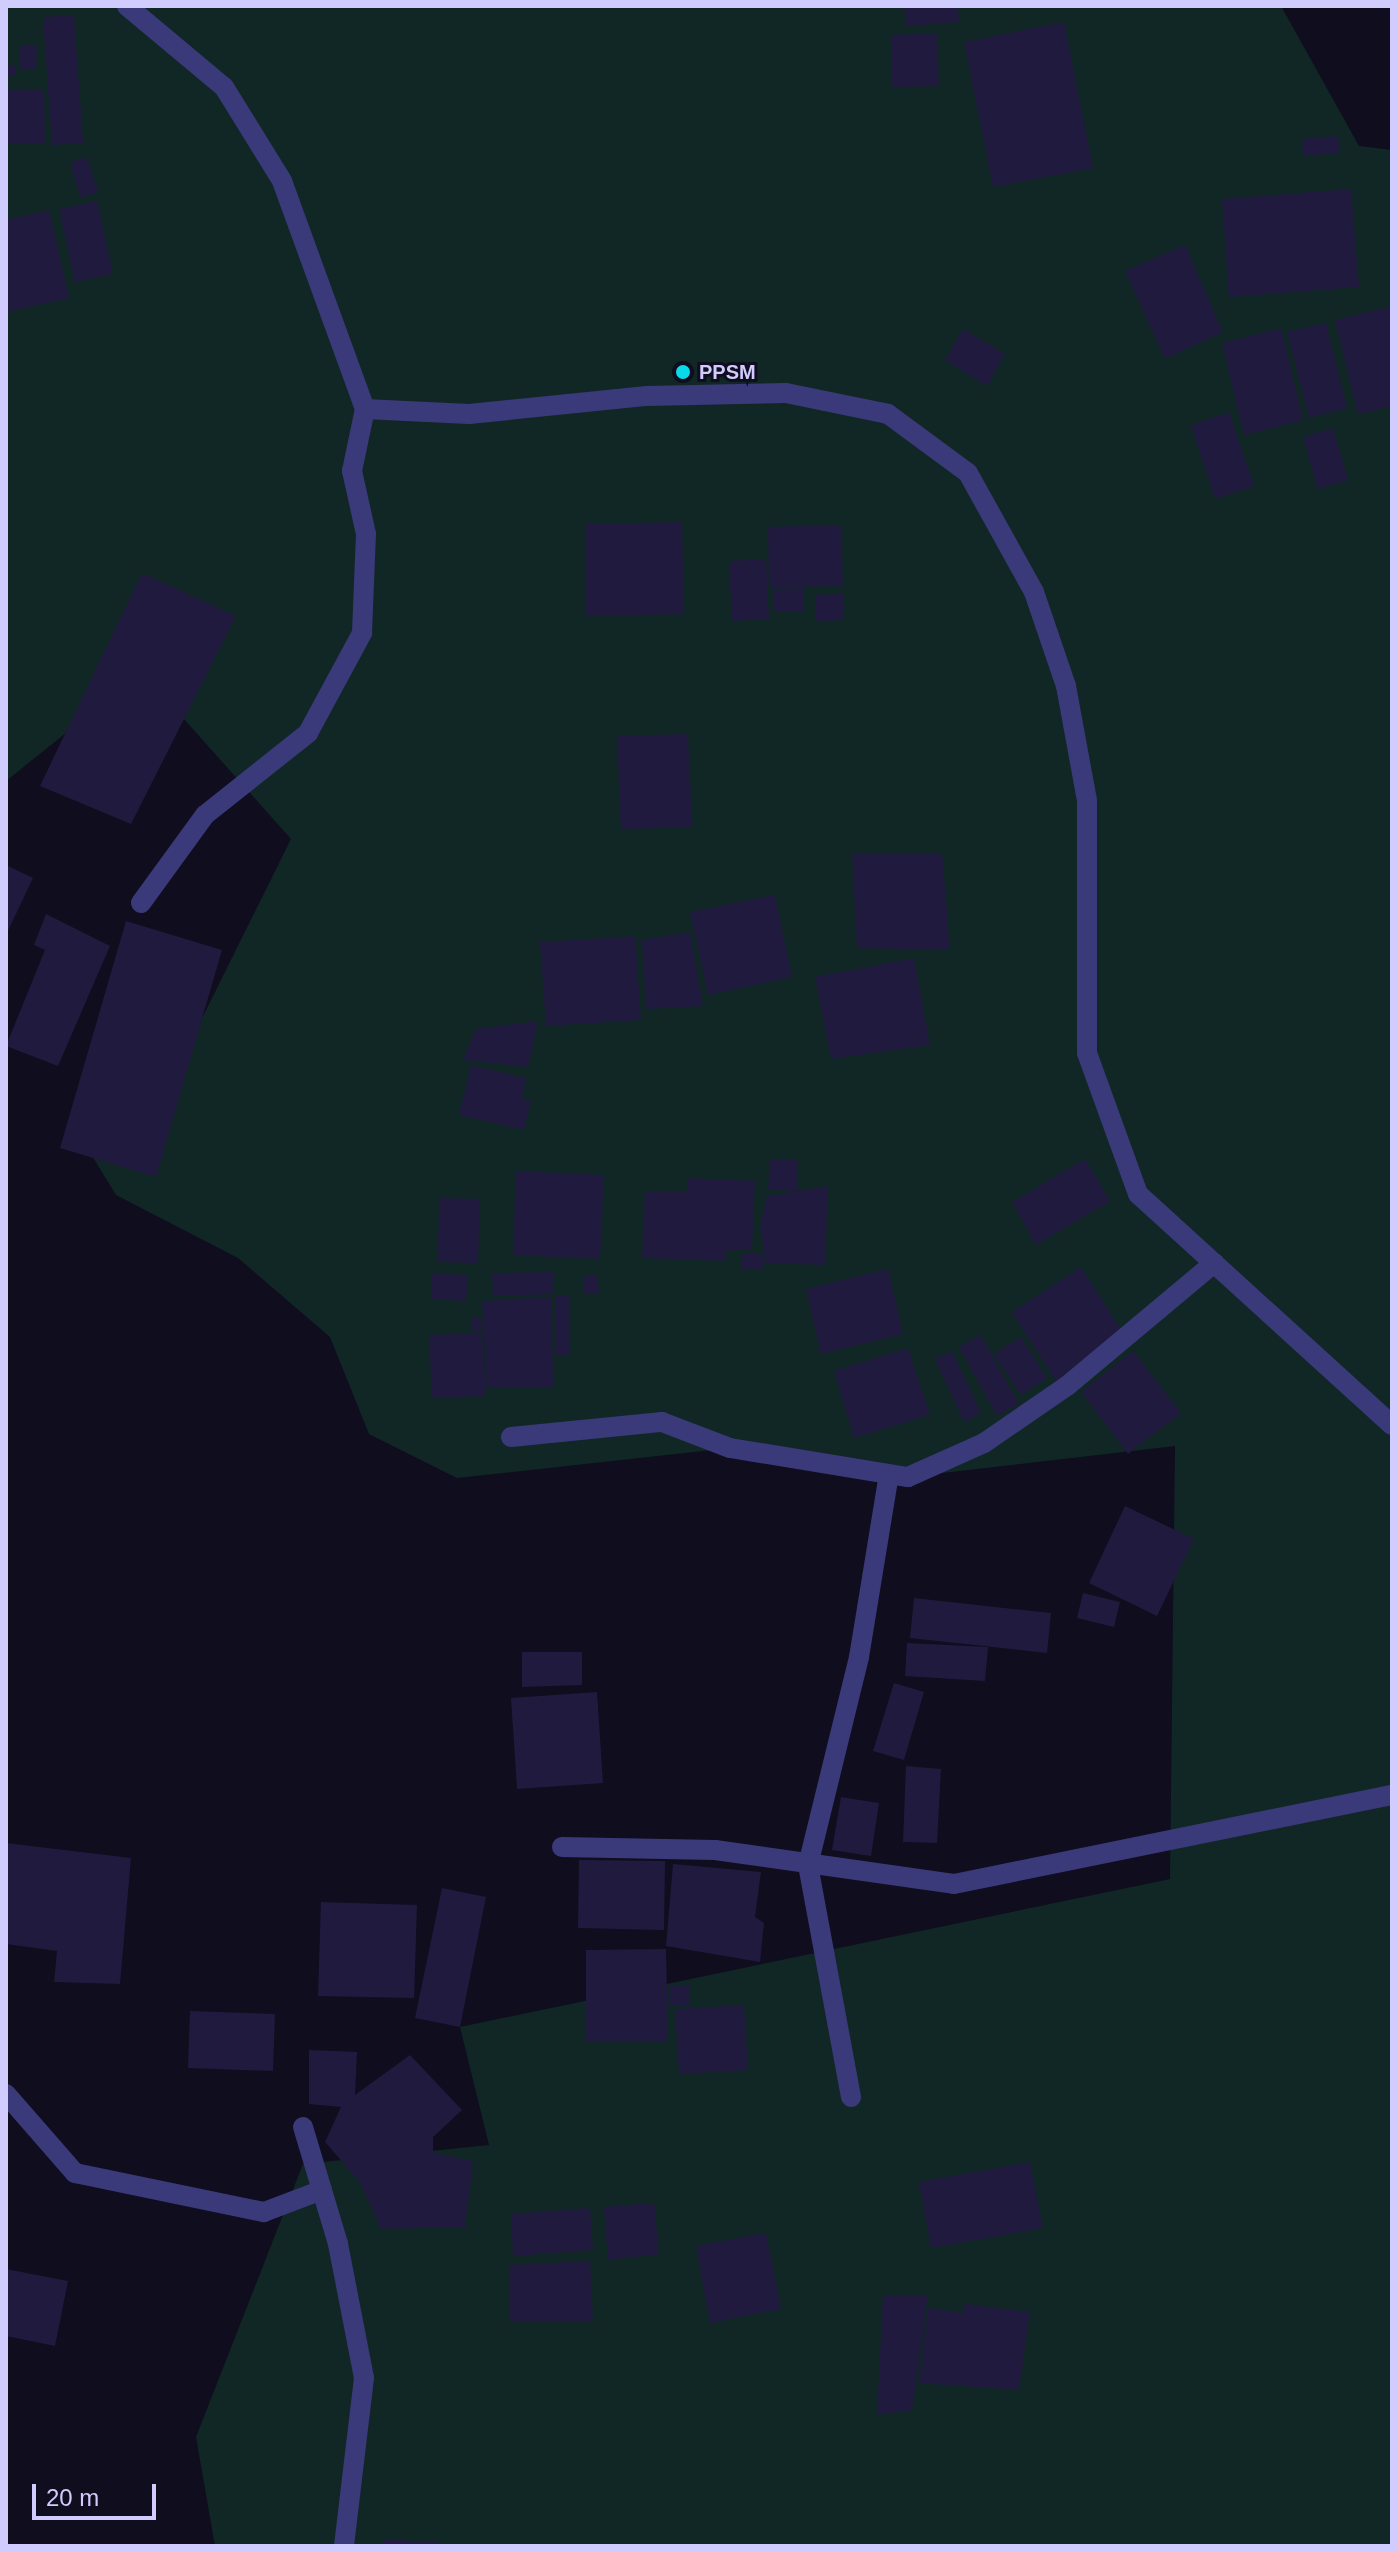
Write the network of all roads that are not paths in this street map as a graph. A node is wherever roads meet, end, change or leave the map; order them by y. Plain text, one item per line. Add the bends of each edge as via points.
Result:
1 (127, 6) edge
2 (365, 409) junction
3 (141, 903) dead end
4 (1214, 1263) junction
5 (1392, 1425) edge
6 (511, 1437) dead end
7 (889, 1474) junction
8 (1392, 1795) edge
9 (562, 1847) dead end
10 (808, 1865) junction
11 (6, 2094) edge
12 (851, 2097) dead end
13 (303, 2127) dead end
14 (322, 2190) junction
15 (344, 2546) edge

1 - 2 street via 224,87 282,181
2 - 3 street via 352,471 366,534 362,633 308,733 205,815
2 - 4 street via 469,414 647,396 786,393 888,414 968,473 1034,592 1066,686 1087,800 1083,978 1099,1100 1138,1194
4 - 5 street
4 - 7 street via 1067,1386 984,1443 908,1477
6 - 7 street via 662,1422 730,1448
7 - 10 street via 859,1657
8 - 10 street via 954,1884
9 - 10 street via 715,1850
10 - 12 street
11 - 14 street via 75,2173 264,2212
13 - 14 street
14 - 15 street via 364,2378

